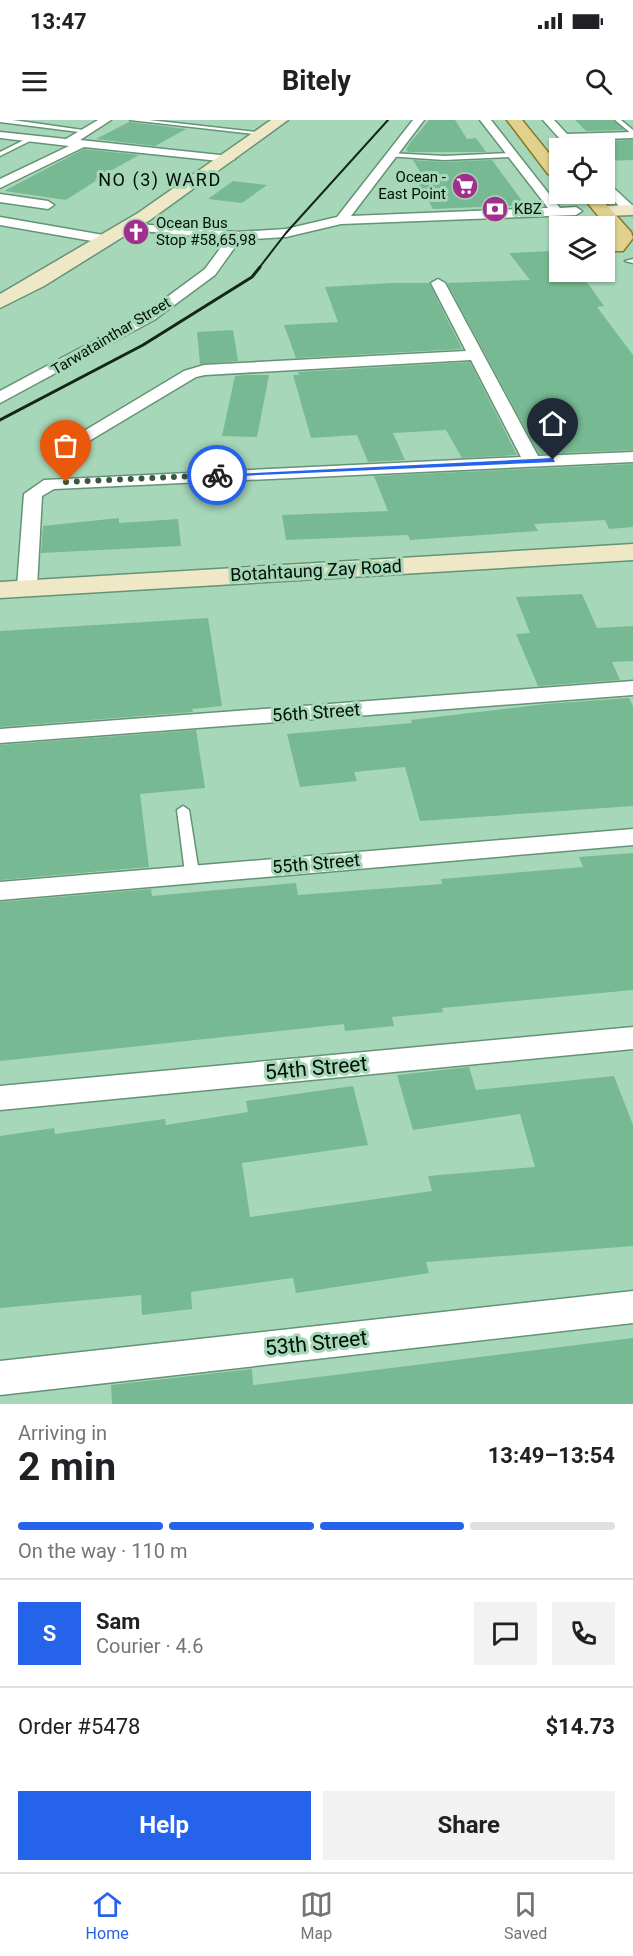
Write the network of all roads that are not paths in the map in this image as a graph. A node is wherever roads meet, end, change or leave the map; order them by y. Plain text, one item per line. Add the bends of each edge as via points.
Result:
1 (0, 120) edge
2 (106, 120) edge
3 (133, 120) edge
4 (281, 120) edge
5 (420, 120) edge
6 (484, 120) edge
7 (514, 120) edge
8 (548, 120) edge
9 (618, 120) edge
10 (87, 131) junction
11 (263, 133) junction
12 (633, 134) edge
13 (0, 135) edge
14 (564, 137) joint
15 (30, 139) junction
16 (68, 142) junction
17 (82, 144) junction
18 (0, 154) edge
19 (389, 155) junction
20 (512, 155) junction
21 (229, 159) junction
22 (549, 162) edge
23 (0, 184) edge
24 (615, 194) edge
25 (0, 198) edge
26 (570, 204) edge
27 (597, 204) edge
28 (48, 205) dead end
29 (631, 210) edge
30 (576, 211) junction
31 (604, 211) junction
32 (557, 212) junction
33 (580, 216) edge
34 (341, 220) junction
35 (0, 221) edge
36 (131, 226) junction
37 (236, 236) junction
38 (109, 240) junction
39 (623, 256) edge
40 (438, 283) dead end
41 (0, 302) edge
42 (476, 355) junction
43 (0, 398) edge
44 (63, 450) dead end
45 (633, 457) edge
46 (532, 461) junction
47 (633, 552) edge
48 (13, 589) edge
49 (633, 688) edge
50 (0, 736) edge
51 (183, 810) dead end
52 (633, 837) edge
53 (192, 873) junction
54 (0, 891) edge
55 (633, 1038) edge
56 (0, 1098) edge
57 (633, 1307) edge
58 (0, 1378) edge

1 - 10 lane
2 - 10 street
3 - 11 lane
4 - 11 main road
5 - 19 street
6 - 20 street
7 - 22 main road
8 - 14 street
9 - 12 lane
10 - 16 street
11 - 21 main road
12 - 14 street
13 - 15 street
15 - 16 street
15 - 18 lane
16 - 17 street
17 - 21 street
17 - 23 street
19 - 20 lane
19 - 34 street
20 - 32 street
21 - 36 main road
24 - 29 street
25 - 28 street
26 - 30 main road
27 - 31 main road
29 - 31 main road
30 - 32 street
30 - 33 main road
31 - 39 main road via 624,236
32 - 34 street
34 - 37 street via 286,233
35 - 38 street
36 - 37 street
36 - 38 main road
37 - 43 street, Tarwatainthar Street via 210,272 149,317
38 - 41 main road
40 - 42 street
42 - 44 street via 204,370 190,374
42 - 46 street
45 - 46 street
46 - 48 street via 50,484 33,494
47 - 48 main road, Botahtaung Zay Road
49 - 50 street, 56th Street
51 - 53 lane
52 - 53 street, 55th Street
53 - 54 street, 55th Street
55 - 56 street, 54th Street
57 - 58 street, 53th Street

